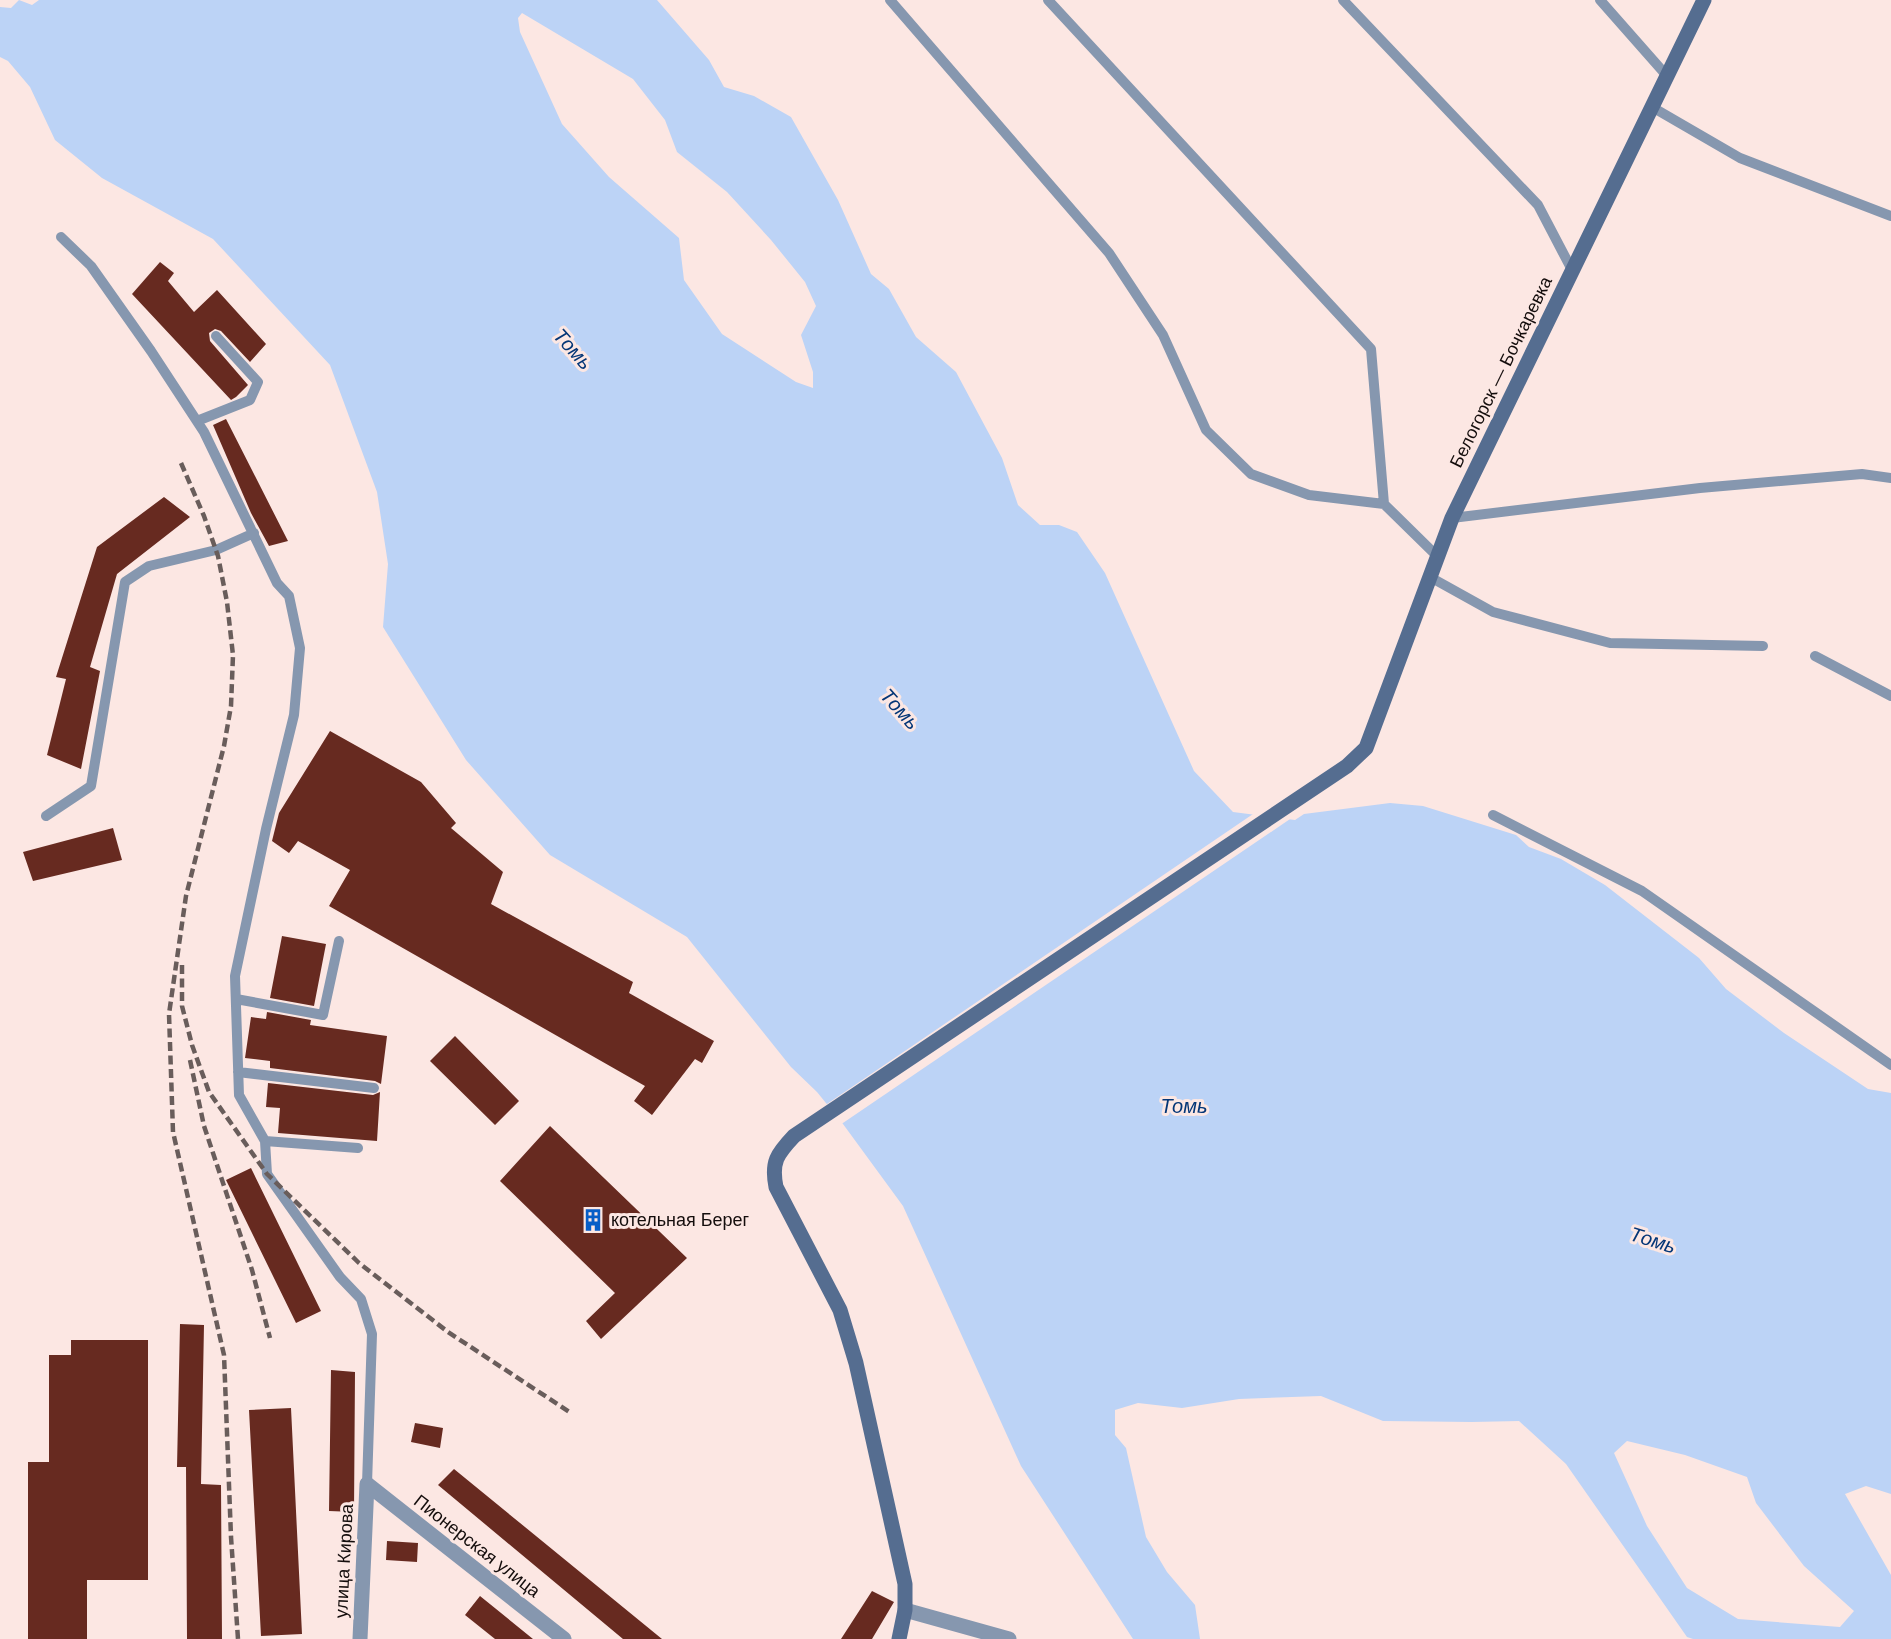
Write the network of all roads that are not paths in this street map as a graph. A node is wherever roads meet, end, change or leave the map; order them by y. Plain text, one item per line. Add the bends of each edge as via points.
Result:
1 (890, 0) edge
2 (1048, 0) edge
3 (1344, 0) edge
4 (1600, 0) edge
5 (1704, 0) edge
6 (1667, 75) junction
7 (1652, 107) junction
8 (1891, 216) edge
9 (61, 237) dead end
10 (1572, 270) junction
11 (216, 336) dead end
12 (197, 421) junction
13 (1891, 478) edge
14 (1384, 504) junction
15 (1452, 518) junction
16 (254, 533) junction
17 (1437, 556) junction
18 (1430, 577) junction
19 (1763, 646) dead end
20 (1815, 656) dead end
21 (1891, 696) edge
22 (1493, 815) dead end
23 (46, 816) dead end
24 (339, 941) dead end
25 (236, 999) junction
26 (1891, 1065) edge
27 (238, 1072) junction
28 (374, 1088) dead end
29 (265, 1140) junction
30 (358, 1148) dead end
31 (367, 1484) junction
32 (905, 1610) junction
33 (360, 1639) edge
34 (564, 1639) edge
35 (899, 1639) edge
36 (1009, 1639) edge

1 - 14 lane via 1109,253 1163,335 1206,430 1251,474 1309,495
2 - 14 lane via 1371,349
3 - 10 lane via 1538,205
4 - 6 lane
5 - 6 main road, Белогорск — Бочкаревка
6 - 7 main road, Белогорск — Бочкаревка
7 - 8 lane via 1740,158
7 - 10 main road, Белогорск — Бочкаревка
9 - 12 lane via 91,266
10 - 15 main road, Белогорск — Бочкаревка
11 - 12 lane via 258,382 250,400
12 - 16 lane
13 - 15 lane via 1862,474 1700,488
14 - 17 lane
15 - 17 main road, Белогорск — Бочкаревка
16 - 23 lane via 216,550 149,566 125,582 91,786
16 - 25 lane via 277,583 289,596 300,648 294,715 238,965
17 - 18 main road, Белогорск — Бочкаревка
18 - 19 lane via 1493,612 1610,643
18 - 32 main road, Белогорск — Бочкаревка via 1366,748 1347,766 794,1136 780,1150 773,1172 776,1187 840,1310 856,1363 904,1584
20 - 21 lane
22 - 26 lane via 1642,891
24 - 25 lane via 323,1015
25 - 27 lane
27 - 28 lane
27 - 29 lane via 239,1095
29 - 30 lane
29 - 31 lane via 267,1174 361,1299 372,1334
31 - 33 street, улица Кирова
31 - 34 street, Пионерская улица
32 - 35 main road, Белогорск — Бочкаревка
32 - 36 street

